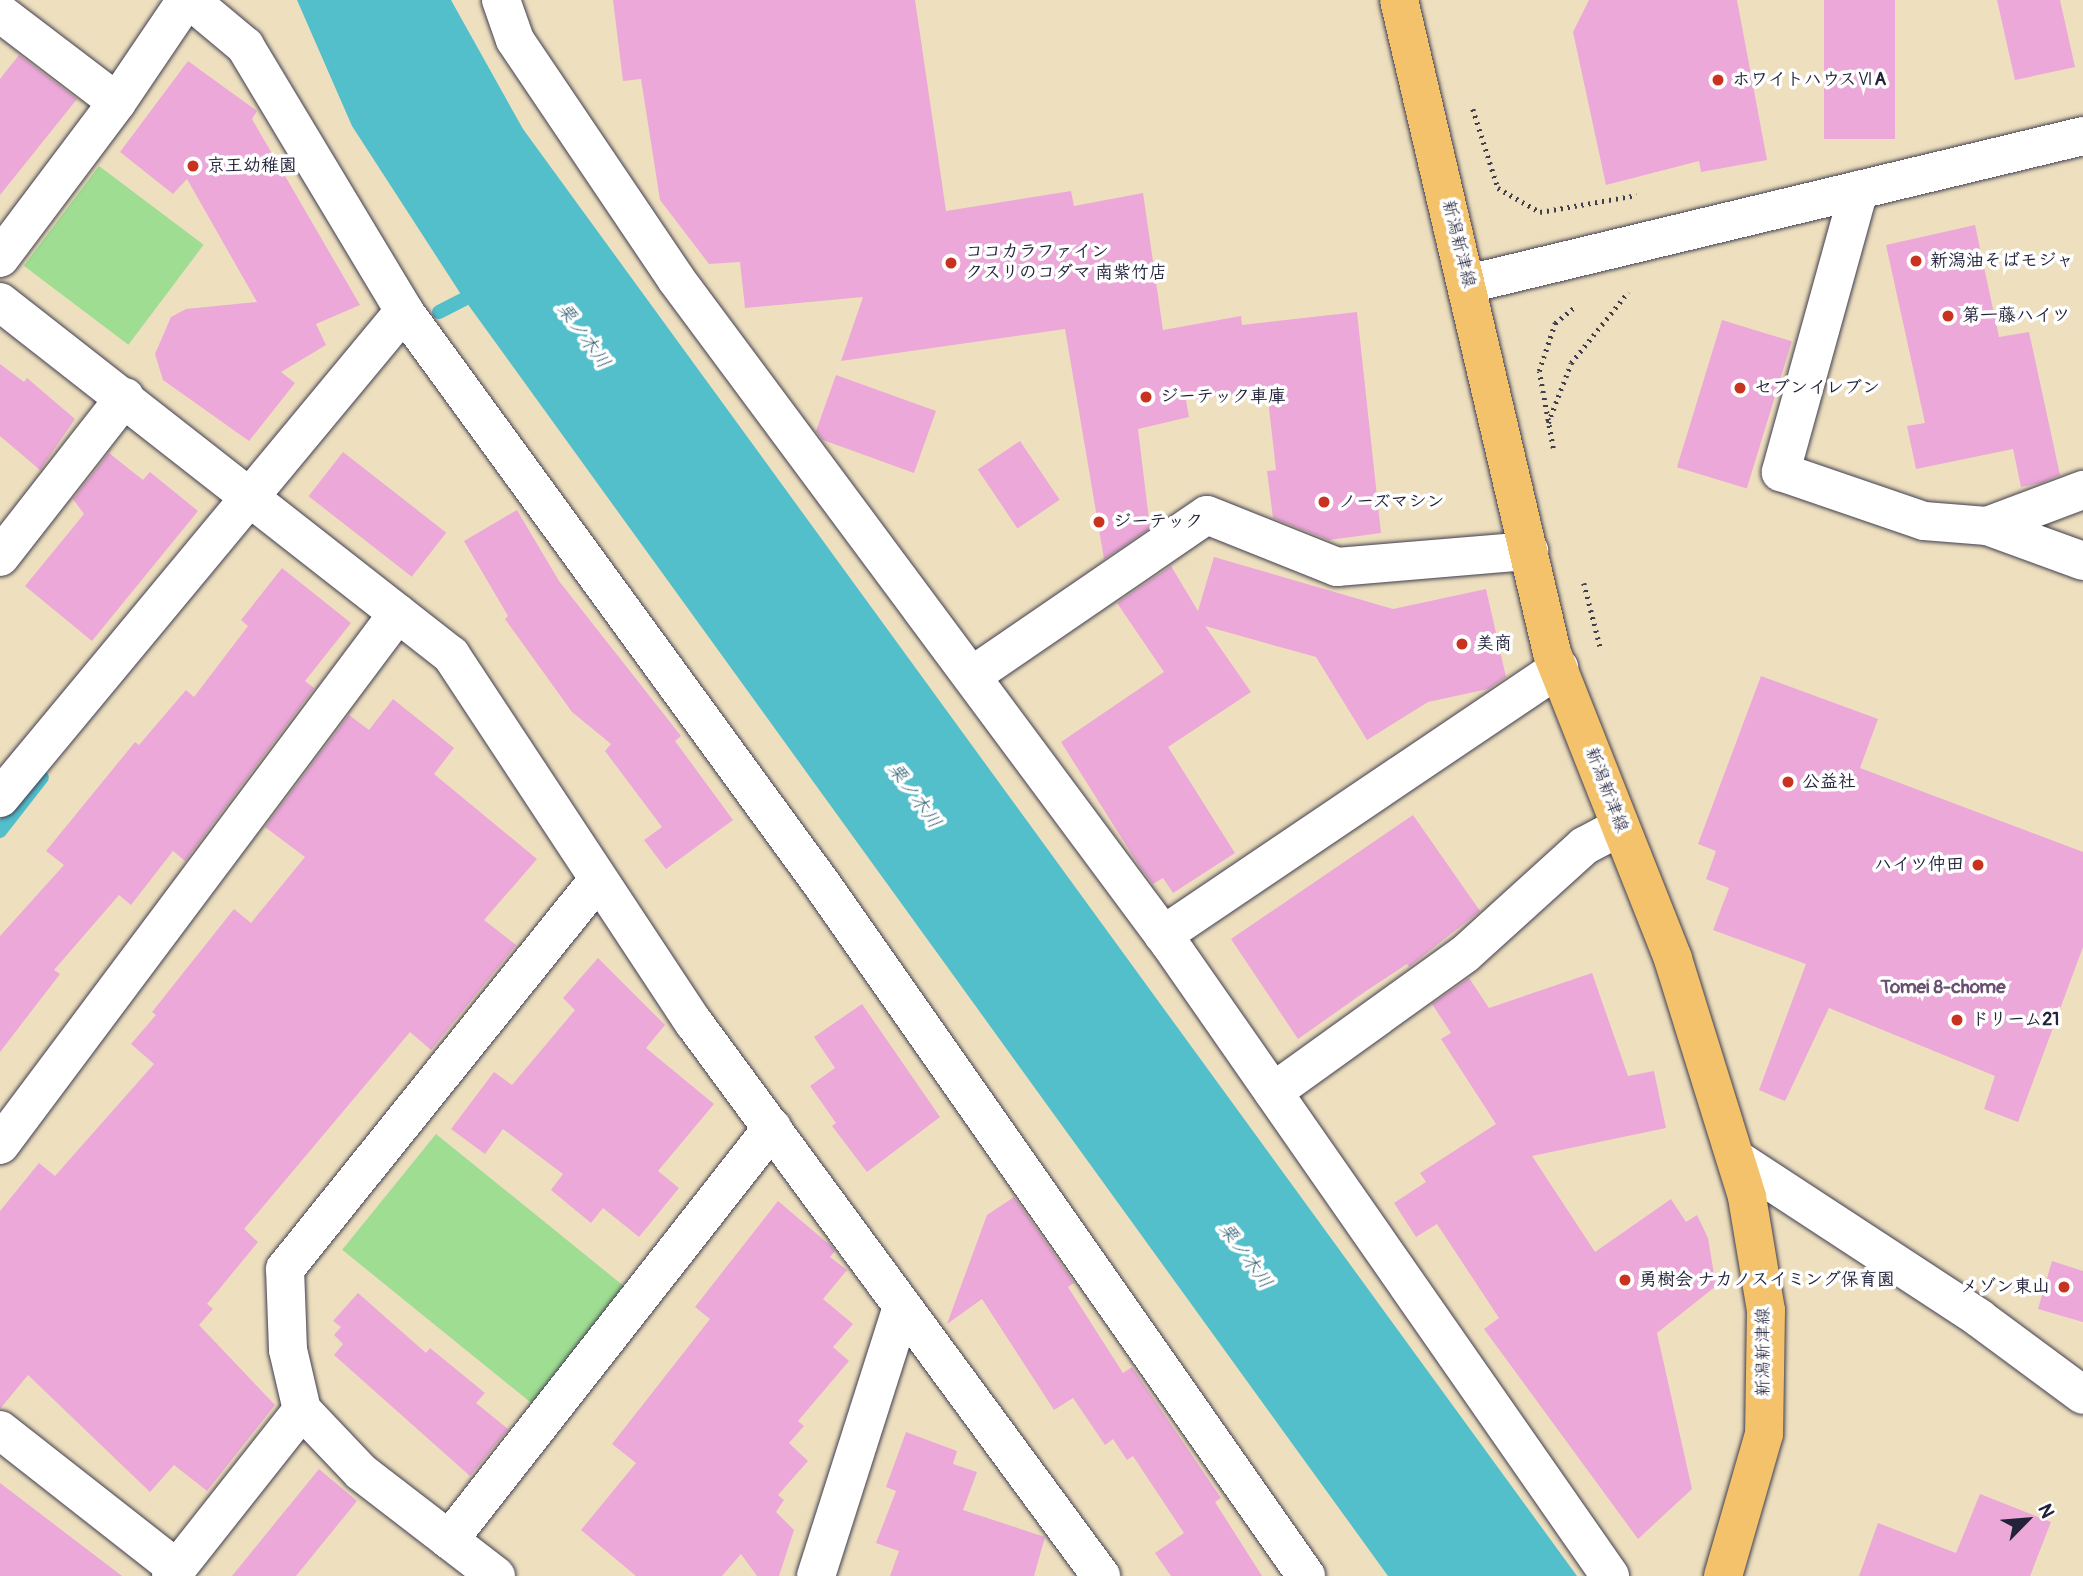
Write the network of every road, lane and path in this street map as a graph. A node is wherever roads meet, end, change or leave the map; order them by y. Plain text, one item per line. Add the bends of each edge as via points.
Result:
1 (188, 0) edge
2 (502, 0) edge
3 (1399, 0) edge
4 (0, 13) edge
5 (117, 102) junction
6 (2083, 136) edge
7 (1859, 190) junction
8 (0, 258) edge
9 (1468, 284) junction
10 (1640, 289) dead end
11 (1629, 292) junction
12 (1616, 295) dead end
13 (0, 302) edge
14 (1581, 305) dead end
15 (404, 311) junction
16 (125, 397) junction
17 (1548, 424) junction
18 (1556, 460) dead end
19 (2083, 490) edge
20 (251, 498) junction
21 (1987, 526) junction
22 (1529, 551) junction
23 (0, 557) edge
24 (2083, 561) edge
25 (1581, 571) dead end
26 (398, 613) junction
27 (1603, 659) dead end
28 (1559, 668) junction
29 (973, 675) junction
30 (0, 798) edge
31 (1620, 827) junction
32 (598, 880) junction
33 (1163, 935) junction
34 (1273, 1092) junction
35 (772, 1128) junction
36 (0, 1145) edge
37 (1738, 1160) junction
38 (901, 1309) junction
39 (2083, 1395) edge
40 (302, 1410) junction
41 (0, 1430) edge
42 (449, 1540) junction
43 (1071, 1560) edge
44 (173, 1572) edge
45 (496, 1576) edge
46 (816, 1576) edge
47 (1101, 1576) edge
48 (1306, 1576) edge
49 (1610, 1576) edge
50 (1723, 1576) edge

1 - 5 street
1 - 15 street via 245,46
2 - 29 street via 515,40 676,279
3 - 9 main road, 新潟新津線
4 - 5 street
5 - 8 street
6 - 7 street
7 - 9 street
7 - 21 street via 1782,472 1924,521
9 - 22 main road, 新潟新津線
10 - 11 path
11 - 12 path
11 - 17 path via 1572,363
13 - 16 street
14 - 17 path via 1555,323 1546,341 1539,371
15 - 20 street
15 - 48 street via 821,883
16 - 20 street
16 - 23 street
17 - 18 path
19 - 21 street
20 - 26 street
20 - 30 street
21 - 24 street
22 - 28 main road, 新潟新津線
22 - 29 street via 1337,567 1206,515
25 - 27 path
26 - 32 street via 451,655
26 - 36 street
28 - 31 main road, 新潟新津線
28 - 33 street
29 - 33 street
31 - 34 street via 1584,846 1465,954
31 - 37 main road, 新潟新津線 via 1674,959
32 - 35 street
32 - 40 street via 285,1269 288,1350
33 - 34 street
34 - 49 street
35 - 38 street
35 - 42 street
37 - 39 street via 1979,1318
37 - 50 main road, 新潟新津線 via 1766,1310 1764,1434
38 - 43 street
38 - 46 street
40 - 42 street via 361,1472
40 - 44 street
41 - 44 street
42 - 45 street
43 - 47 street

